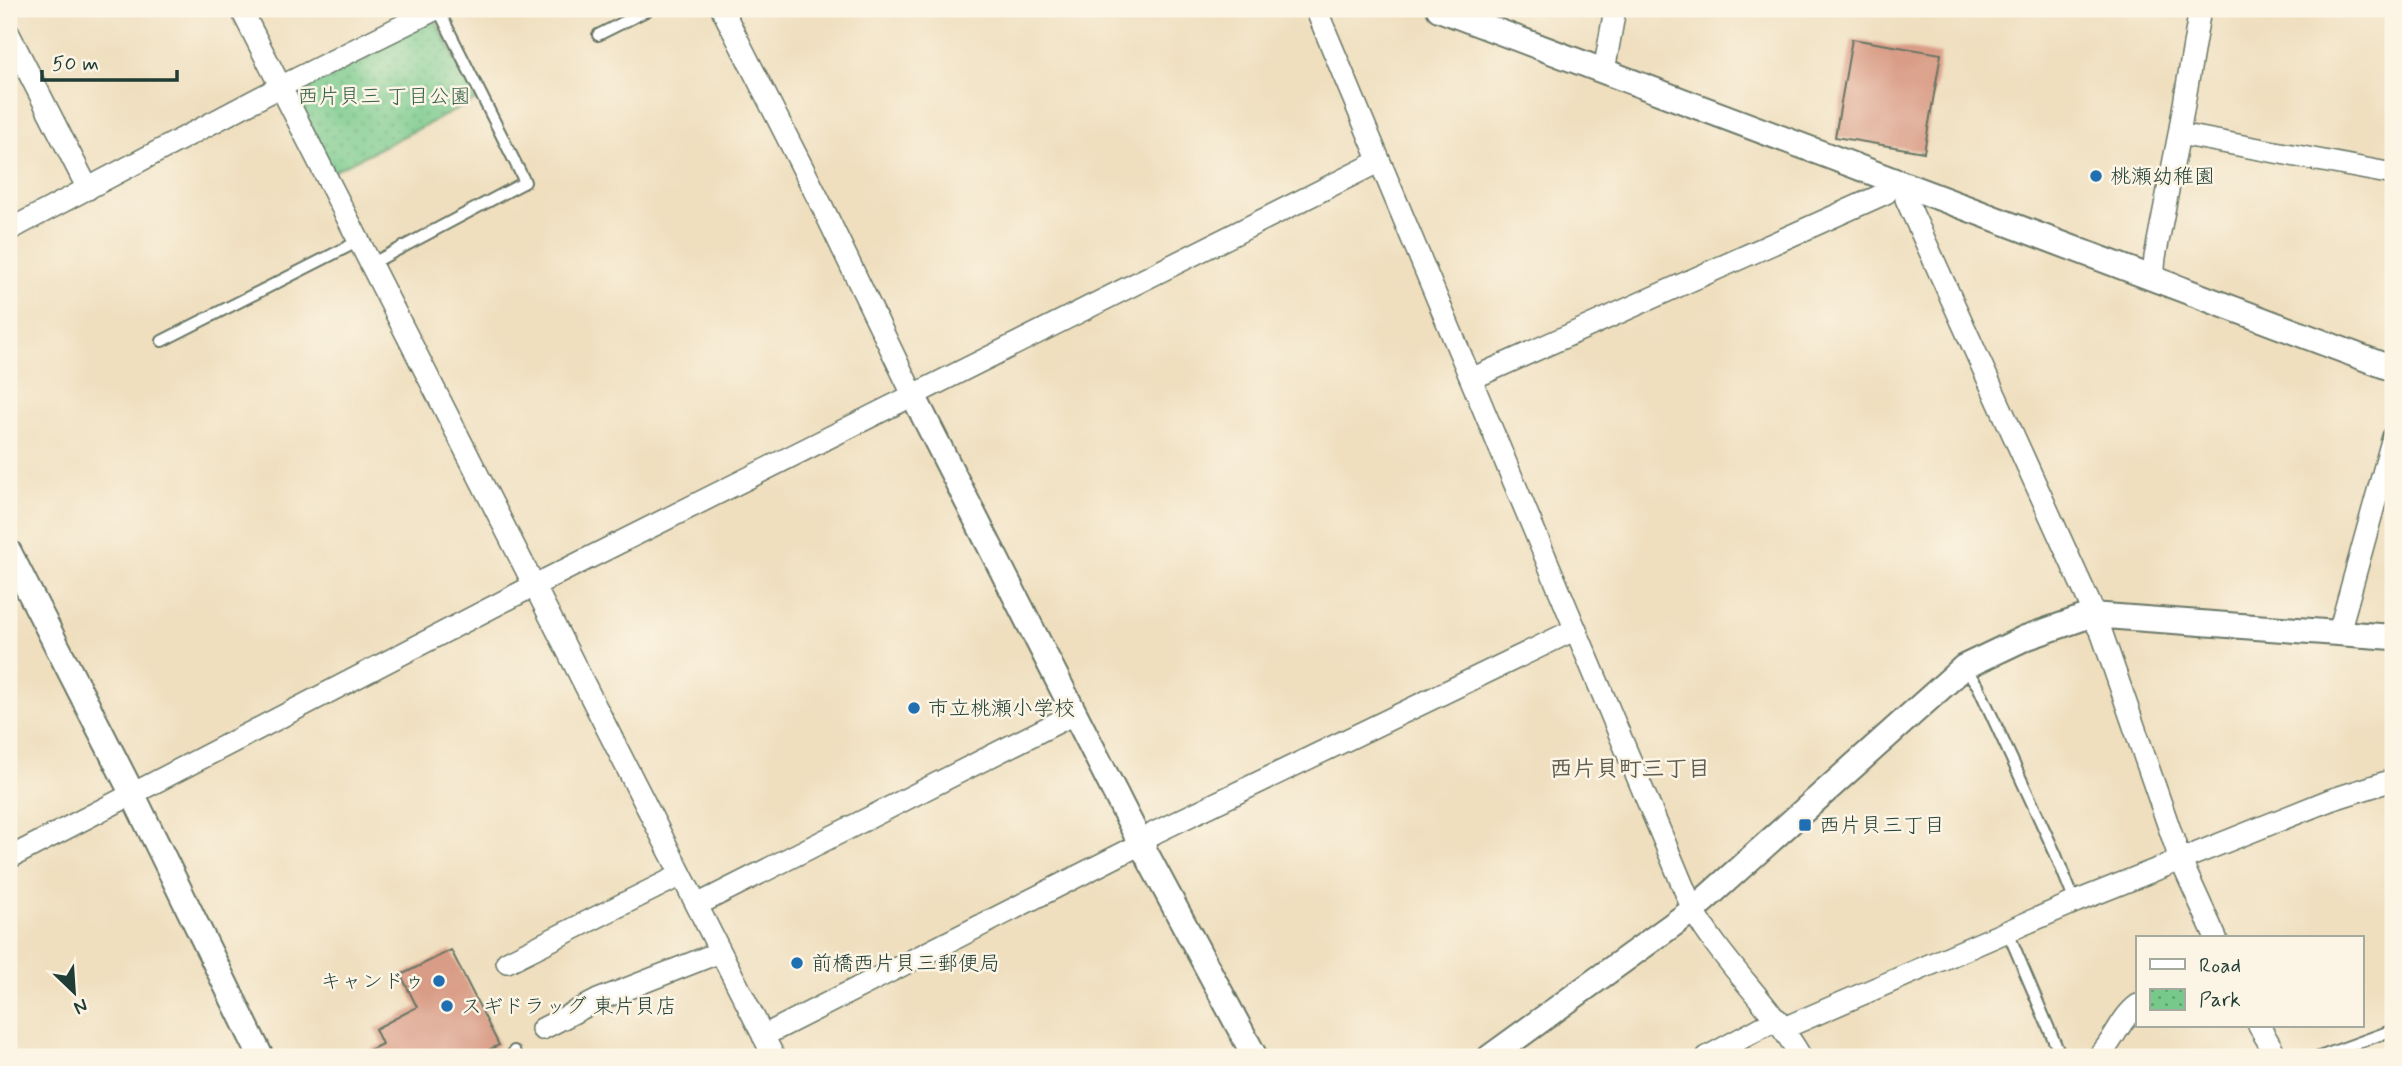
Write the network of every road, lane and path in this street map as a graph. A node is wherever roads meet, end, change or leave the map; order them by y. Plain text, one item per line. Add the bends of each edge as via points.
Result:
1 (241, 9) edge
2 (437, 9) edge
3 (650, 9) edge
4 (722, 9) edge
5 (1316, 9) edge
6 (1439, 9) edge
7 (1615, 9) edge
8 (2200, 9) edge
9 (9, 34) edge
10 (598, 34) dead end
11 (1601, 71) junction
12 (280, 87) junction
13 (2179, 134) junction
14 (1378, 162) junction
15 (2393, 174) edge
16 (1901, 183) junction
17 (88, 189) junction
18 (9, 230) edge
19 (359, 241) junction
20 (371, 264) junction
21 (2153, 279) junction
22 (162, 341) dead end
23 (2393, 369) edge
24 (1471, 379) junction
25 (914, 397) junction
26 (2393, 436) edge
27 (9, 552) edge
28 (533, 586) junction
29 (2091, 615) junction
30 (1576, 629) junction
31 (2337, 632) junction
32 (2393, 637) edge
33 (1964, 667) junction
34 (1074, 714) junction
35 (2393, 780) edge
36 (133, 795) junction
37 (1141, 844) junction
38 (9, 858) edge
39 (2180, 859) junction
40 (681, 875) junction
41 (2075, 902) junction
42 (697, 905) junction
43 (1693, 911) junction
44 (2007, 930) junction
45 (2215, 936) edge
46 (720, 951) junction
47 (507, 962) dead end
48 (2136, 1006) edge
49 (1780, 1024) junction
50 (2260, 1028) edge
51 (542, 1029) dead end
52 (2393, 1030) edge
53 (762, 1035) junction
54 (261, 1057) edge
55 (774, 1057) edge
56 (1255, 1057) edge
57 (1490, 1057) edge
58 (1707, 1057) edge
59 (1801, 1057) edge
60 (2061, 1057) edge
61 (2098, 1057) edge
62 (2277, 1057) edge
63 (2319, 1057) edge

1 - 12 street
2 - 12 street
2 - 20 lane via 526,182
3 - 10 lane
4 - 25 street
5 - 14 street
6 - 11 street
7 - 11 street
8 - 13 street
9 - 17 street
11 - 16 street
12 - 17 street
12 - 19 street
13 - 15 street
13 - 21 street
14 - 24 street
14 - 25 street
16 - 21 street
16 - 24 street
16 - 29 street via 2091,606
17 - 18 street
19 - 20 street
19 - 22 lane
20 - 28 street
21 - 23 street
24 - 30 street
25 - 28 street
25 - 34 street
26 - 31 street
27 - 36 street
28 - 36 street
28 - 40 street
29 - 31 street
29 - 33 street via 2025,638
29 - 39 street via 2102,634
30 - 37 street via 1154,832
30 - 43 street
31 - 32 street
33 - 41 lane via 1978,686
33 - 43 street
34 - 37 street
34 - 42 street
35 - 39 street
36 - 38 street
36 - 54 street
37 - 53 street
37 - 56 street
39 - 41 street
39 - 45 street
40 - 42 street
40 - 47 street
41 - 44 street
42 - 46 street
43 - 49 street
43 - 57 street
44 - 49 street
44 - 60 lane
46 - 51 street via 598,1000
46 - 53 street
48 - 61 street
49 - 58 street
49 - 59 street
50 - 62 street
52 - 63 lane
53 - 55 street

